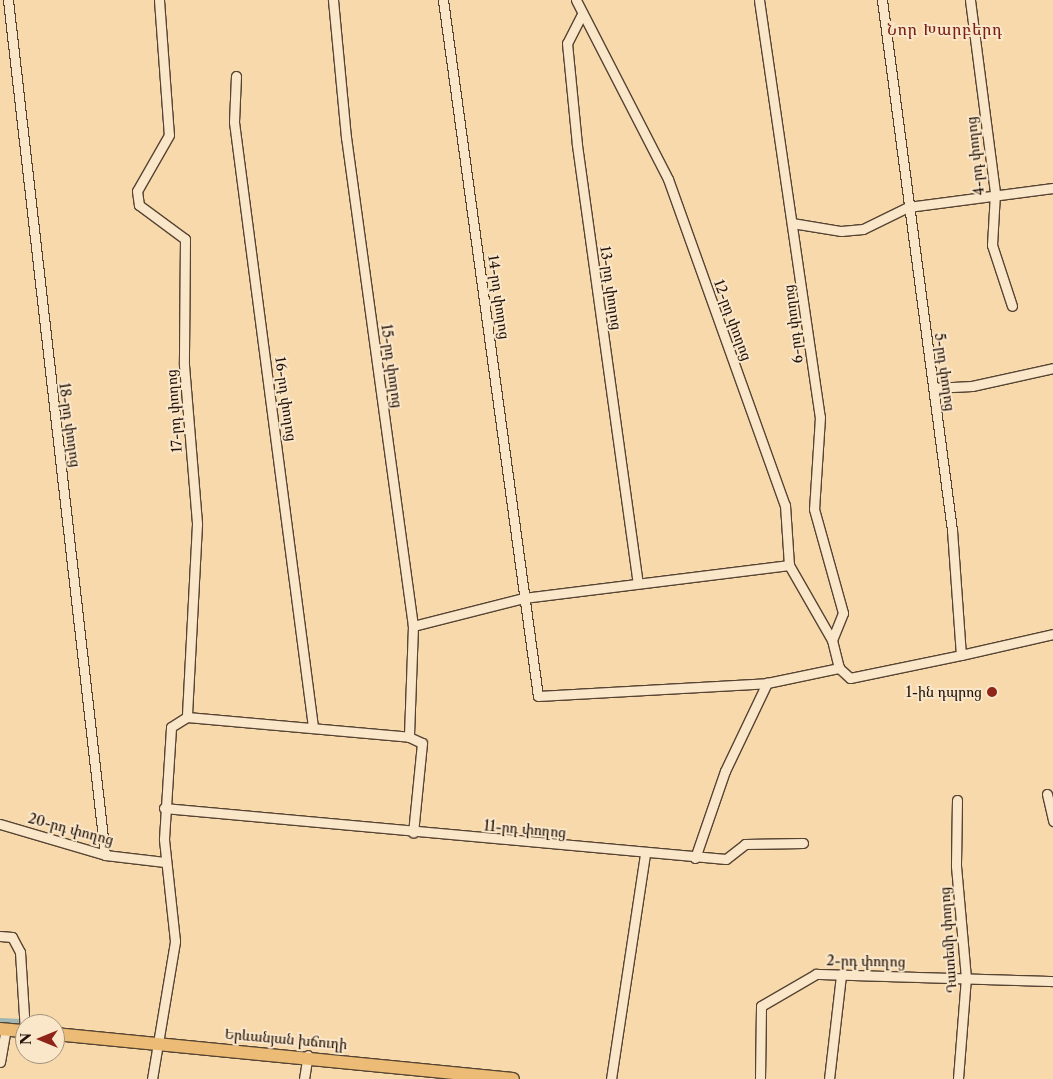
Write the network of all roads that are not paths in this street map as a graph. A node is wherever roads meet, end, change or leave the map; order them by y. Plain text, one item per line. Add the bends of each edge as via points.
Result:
1 (8, 0) edge
2 (158, 0) edge
3 (333, 0) edge
4 (443, 0) edge
5 (576, 0) edge
6 (759, 0) edge
7 (882, 0) edge
8 (970, 0) edge
9 (581, 16) junction
10 (236, 76) dead end
11 (1053, 188) edge
12 (995, 194) junction
13 (908, 207) junction
14 (792, 223) junction
15 (1012, 306) dead end
16 (1053, 368) edge
17 (933, 388) junction
18 (789, 564) junction
19 (638, 583) junction
20 (524, 598) junction
21 (413, 626) junction
22 (1053, 634) edge
23 (832, 640) junction
24 (961, 655) junction
25 (839, 668) junction
26 (767, 683) junction
27 (187, 717) junction
28 (313, 726) junction
29 (409, 737) junction
30 (1046, 794) dead end
31 (958, 800) dead end
32 (164, 808) junction
33 (1053, 820) edge
34 (0, 824) edge
35 (413, 833) junction
36 (803, 843) dead end
37 (645, 853) junction
38 (105, 854) junction
39 (696, 858) junction
40 (165, 862) junction
41 (0, 936) edge
42 (841, 975) junction
43 (966, 977) junction
44 (1053, 981) edge
45 (24, 1014) edge
46 (3, 1029) edge
47 (65, 1035) edge
48 (160, 1043) junction
49 (308, 1055) junction
50 (0, 1062) edge
51 (447, 1074) edge
52 (152, 1079) edge
53 (304, 1079) edge
54 (513, 1079) edge
55 (611, 1079) edge
56 (760, 1079) edge
57 (829, 1079) edge
58 (958, 1079) edge

1 - 38 street, 18-րդ փողոց
2 - 27 street, 17-րդ փողոց via 169,135 137,191 140,205 184,239 184,365 197,524
3 - 21 street, 15-րդ փողոց via 346,137
4 - 20 street, 14-րդ փողոց
5 - 9 street
6 - 14 street, 6-րդ փողոց
7 - 13 street, 5-րդ փողոց
8 - 12 street, 4-րդ փողոց
9 - 18 street, 12-րդ փողոց via 668,179 784,505
9 - 19 street, 13-րդ փողոց via 567,43 575,126
10 - 28 street, 16-րդ փողոց via 234,122
11 - 12 street
12 - 13 street
12 - 15 street, 4-րդ փողոց via 992,245
13 - 14 street via 863,229 841,231
13 - 17 street, 5-րդ փողոց
14 - 23 street, 6-րդ փողոց via 820,417 814,509 843,613
16 - 17 street via 972,386
17 - 24 street, 5-րդ փողոց via 952,530
18 - 19 street
18 - 23 street, 12-րդ փողոց
19 - 20 street
20 - 21 street
20 - 26 street, 14-րդ փողոց via 538,696
21 - 29 street, 15-րդ փողոց
22 - 24 street
23 - 25 street, 12-րդ փողոց
24 - 25 street via 850,678
25 - 26 street
26 - 39 street via 725,771
27 - 28 street
27 - 32 street via 171,727
28 - 29 street
29 - 35 street via 422,743
30 - 33 street
31 - 43 street, Դատեմի փողոց via 956,866
32 - 35 street, 11-րդ փողոց
32 - 40 street
34 - 38 street, 20-րդ փողոց
35 - 37 street, 11-րդ փողոց
36 - 39 street, 11-րդ փողոց via 745,844 726,860
37 - 39 street, 11-րդ փողոց
37 - 55 street
38 - 40 street, 20-րդ փողոց
40 - 48 street via 175,941
41 - 45 street via 12,938 20,952
42 - 43 street, 2-րդ փողոց
42 - 56 street, 2-րդ փողոց via 816,974 761,1006
42 - 57 street
43 - 44 street, 2-րդ փողոց
43 - 58 street, Դատեմի փողոց
46 - 50 street
47 - 48 main road, Երևանյան խճուղի
48 - 49 main road, Երևանյան խճուղի
48 - 52 street
49 - 51 main road, Երևանյան խճուղի
49 - 53 street
51 - 54 main road, Երևանյան խճուղի

